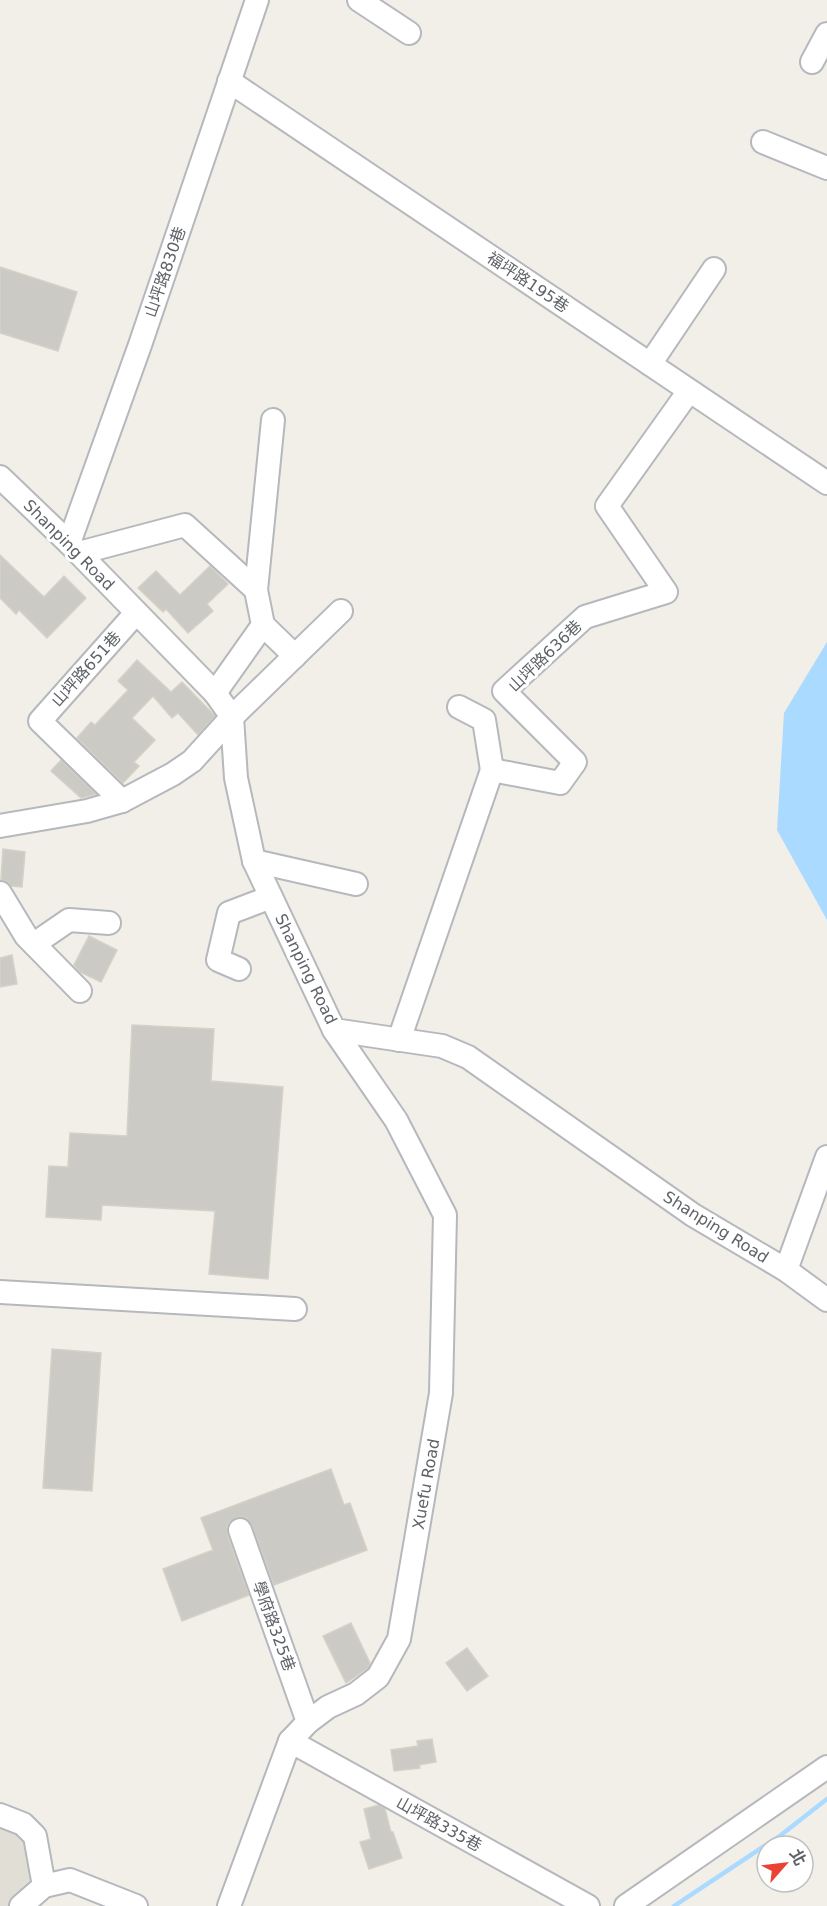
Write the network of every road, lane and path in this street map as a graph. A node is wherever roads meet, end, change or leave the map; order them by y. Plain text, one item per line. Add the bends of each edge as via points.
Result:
1 (257, 0) edge
2 (359, 0) edge
3 (409, 33) dead end
4 (827, 34) edge
5 (812, 62) dead end
6 (229, 81) junction
7 (763, 142) dead end
8 (827, 168) edge
9 (714, 269) dead end
10 (650, 364) junction
11 (689, 391) junction
12 (273, 420) dead end
13 (0, 477) edge
14 (827, 483) edge
15 (74, 548) junction
16 (256, 590) junction
17 (341, 611) dead end
18 (136, 612) junction
19 (263, 625) junction
20 (295, 656) junction
21 (215, 693) junction
22 (459, 707) dead end
23 (232, 717) junction
24 (492, 770) junction
25 (122, 801) junction
26 (3, 819) edge
27 (254, 861) junction
28 (356, 884) dead end
29 (0, 893) edge
30 (271, 897) junction
31 (109, 923) dead end
32 (34, 944) junction
33 (239, 969) dead end
34 (80, 991) dead end
35 (334, 1030) junction
36 (399, 1040) junction
37 (827, 1157) edge
38 (786, 1270) junction
39 (0, 1292) edge
40 (827, 1300) edge
41 (295, 1309) dead end
42 (240, 1530) dead end
43 (308, 1722) junction
44 (291, 1742) junction
45 (827, 1767) edge
46 (0, 1815) edge
47 (44, 1886) junction
48 (123, 1904) edge
49 (21, 1906) edge
50 (229, 1906) edge
51 (588, 1906) edge
52 (626, 1906) edge

1 - 6 street, 山坪路830巷
2 - 3 street
4 - 5 street
6 - 10 street, 福坪路195巷
6 - 15 street, 山坪路830巷
7 - 8 street
9 - 10 street
10 - 11 street, 福坪路195巷
11 - 14 street, 福坪路195巷
11 - 24 street, 山坪路636巷 via 607,506 666,592 585,617 504,691 575,762 560,783
12 - 16 street
13 - 15 street, Shanping Road
15 - 16 street via 184,525
15 - 18 street, Shanping Road
16 - 19 street
17 - 20 street
18 - 21 street, Shanping Road
18 - 25 street, 山坪路651巷 via 40,721
19 - 20 street
19 - 21 street
20 - 23 street
21 - 23 street, Shanping Road
22 - 24 street via 484,720
23 - 25 street via 192,761
23 - 27 street, Shanping Road via 236,778
24 - 36 street
25 - 26 street via 87,811
27 - 28 street
27 - 30 street, Shanping Road
29 - 32 street
30 - 33 street via 229,913 218,960
30 - 35 street, Shanping Road
31 - 32 street via 69,920
32 - 34 street
35 - 36 street, Shanping Road
35 - 43 street, Xuefu Road via 396,1120 445,1215 441,1393 399,1639 378,1677
36 - 38 street, Shanping Road via 442,1046 468,1057 693,1215
37 - 38 street
38 - 40 street, Shanping Road
39 - 41 street
42 - 43 street, 學府路325巷
43 - 44 street, Xuefu Road
44 - 50 street, Xuefu Road
44 - 51 street, 山坪路335巷
45 - 52 street
46 - 47 street via 23,1824 35,1836
47 - 48 street via 70,1880
47 - 49 street

